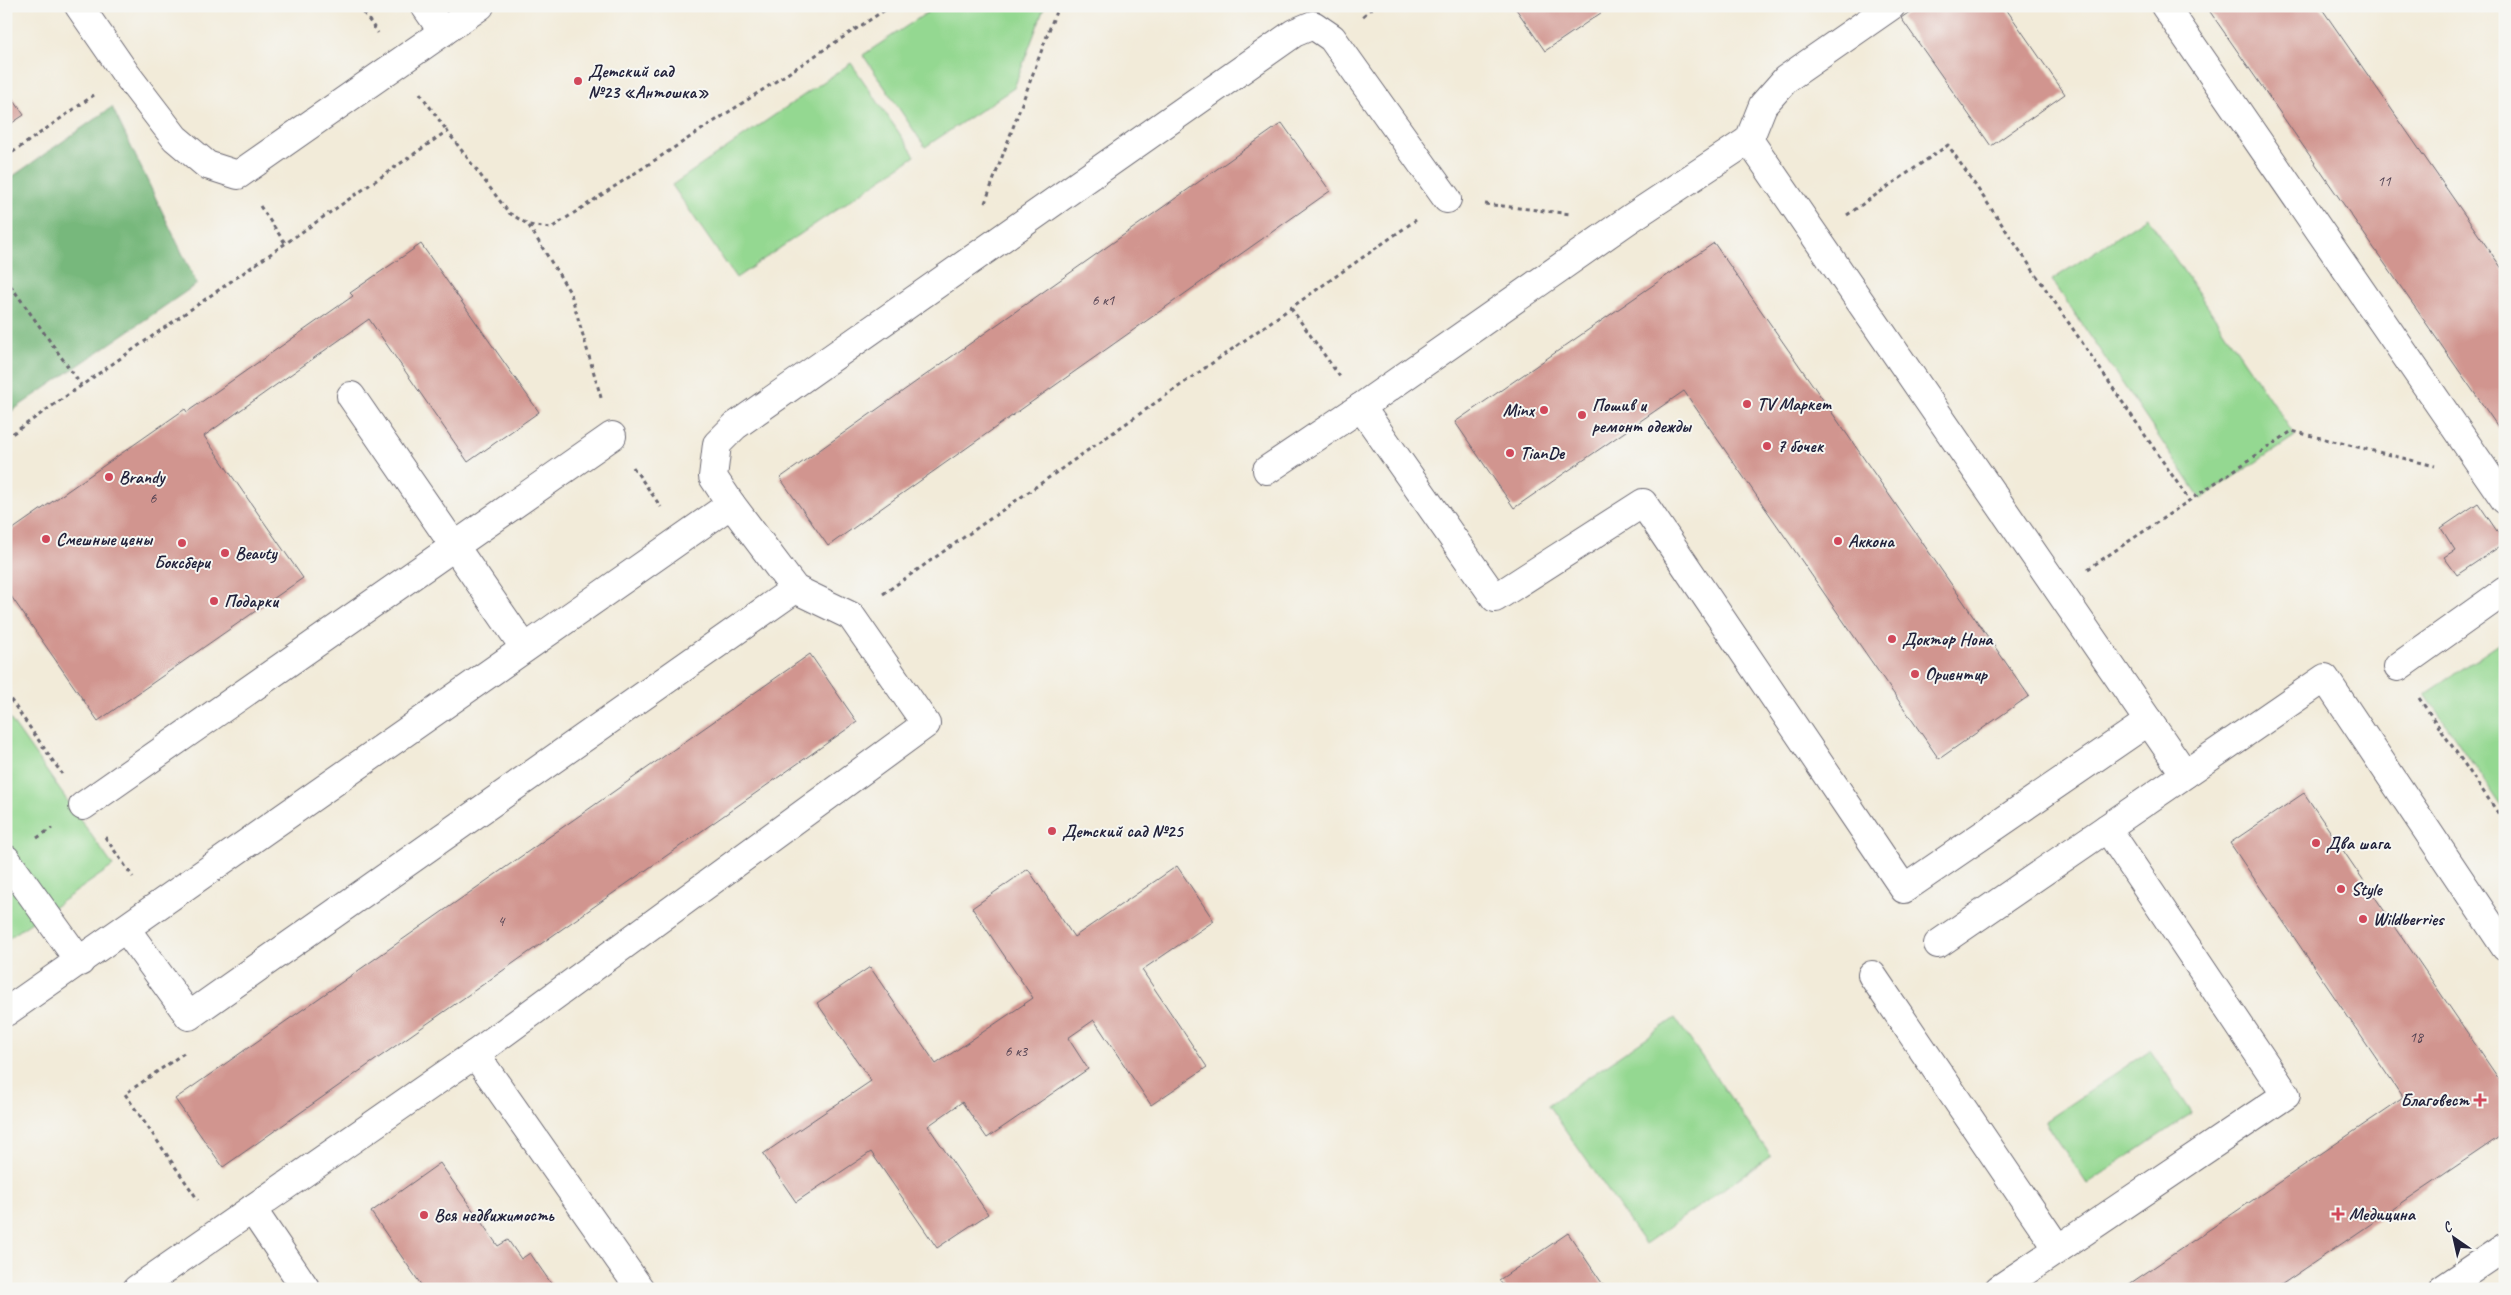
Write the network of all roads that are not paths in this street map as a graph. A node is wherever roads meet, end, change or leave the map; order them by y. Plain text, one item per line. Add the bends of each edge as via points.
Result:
1 (79, 6) edge
2 (425, 6) edge
3 (480, 6) edge
4 (1891, 6) edge
5 (2165, 6) edge
6 (443, 32) junction
7 (1749, 140) junction
8 (1447, 199) road end
9 (351, 396) dead end
10 (1361, 407) junction
11 (612, 436) road end
12 (1267, 470) dead end
13 (2498, 490) edge
14 (731, 504) junction
15 (455, 546) junction
16 (795, 589) junction
17 (2505, 591) edge
18 (524, 646) junction
19 (2398, 668) road end
20 (2149, 721) junction
21 (2185, 774) junction
22 (84, 806) road end
23 (2107, 828) junction
24 (6, 859) edge
25 (126, 929) junction
26 (1938, 944) dead end
27 (2505, 947) edge
28 (80, 962) junction
29 (1872, 975) dead end
30 (6, 1012) edge
31 (475, 1054) junction
32 (252, 1209) junction
33 (2505, 1246) edge
34 (2058, 1249) junction
35 (138, 1289) edge
36 (306, 1289) edge
37 (640, 1289) edge
38 (2000, 1289) edge
39 (2443, 1289) edge

1 - 6 lane via 175,138 207,166 238,175
2 - 6 lane
3 - 6 lane
4 - 7 lane via 1786,78 1763,105
5 - 13 lane
7 - 10 lane via 1628,220
7 - 20 lane
8 - 14 lane via 1332,38 1313,25 1294,33 735,426 717,444 713,477
9 - 15 lane
10 - 12 lane
10 - 20 lane via 1495,598 1642,503 1904,889
11 - 15 lane
14 - 16 lane
14 - 18 lane
15 - 18 lane
15 - 22 lane
16 - 25 lane via 189,1016
16 - 31 lane via 851,616 926,724
17 - 19 lane
18 - 25 lane
20 - 21 lane
21 - 23 lane
21 - 27 lane via 2325,678
23 - 26 lane
23 - 34 lane via 2286,1095
24 - 28 lane
25 - 28 lane
28 - 30 lane
29 - 34 lane
31 - 32 lane
31 - 37 lane
32 - 35 lane
32 - 36 lane
33 - 39 lane
34 - 38 lane

